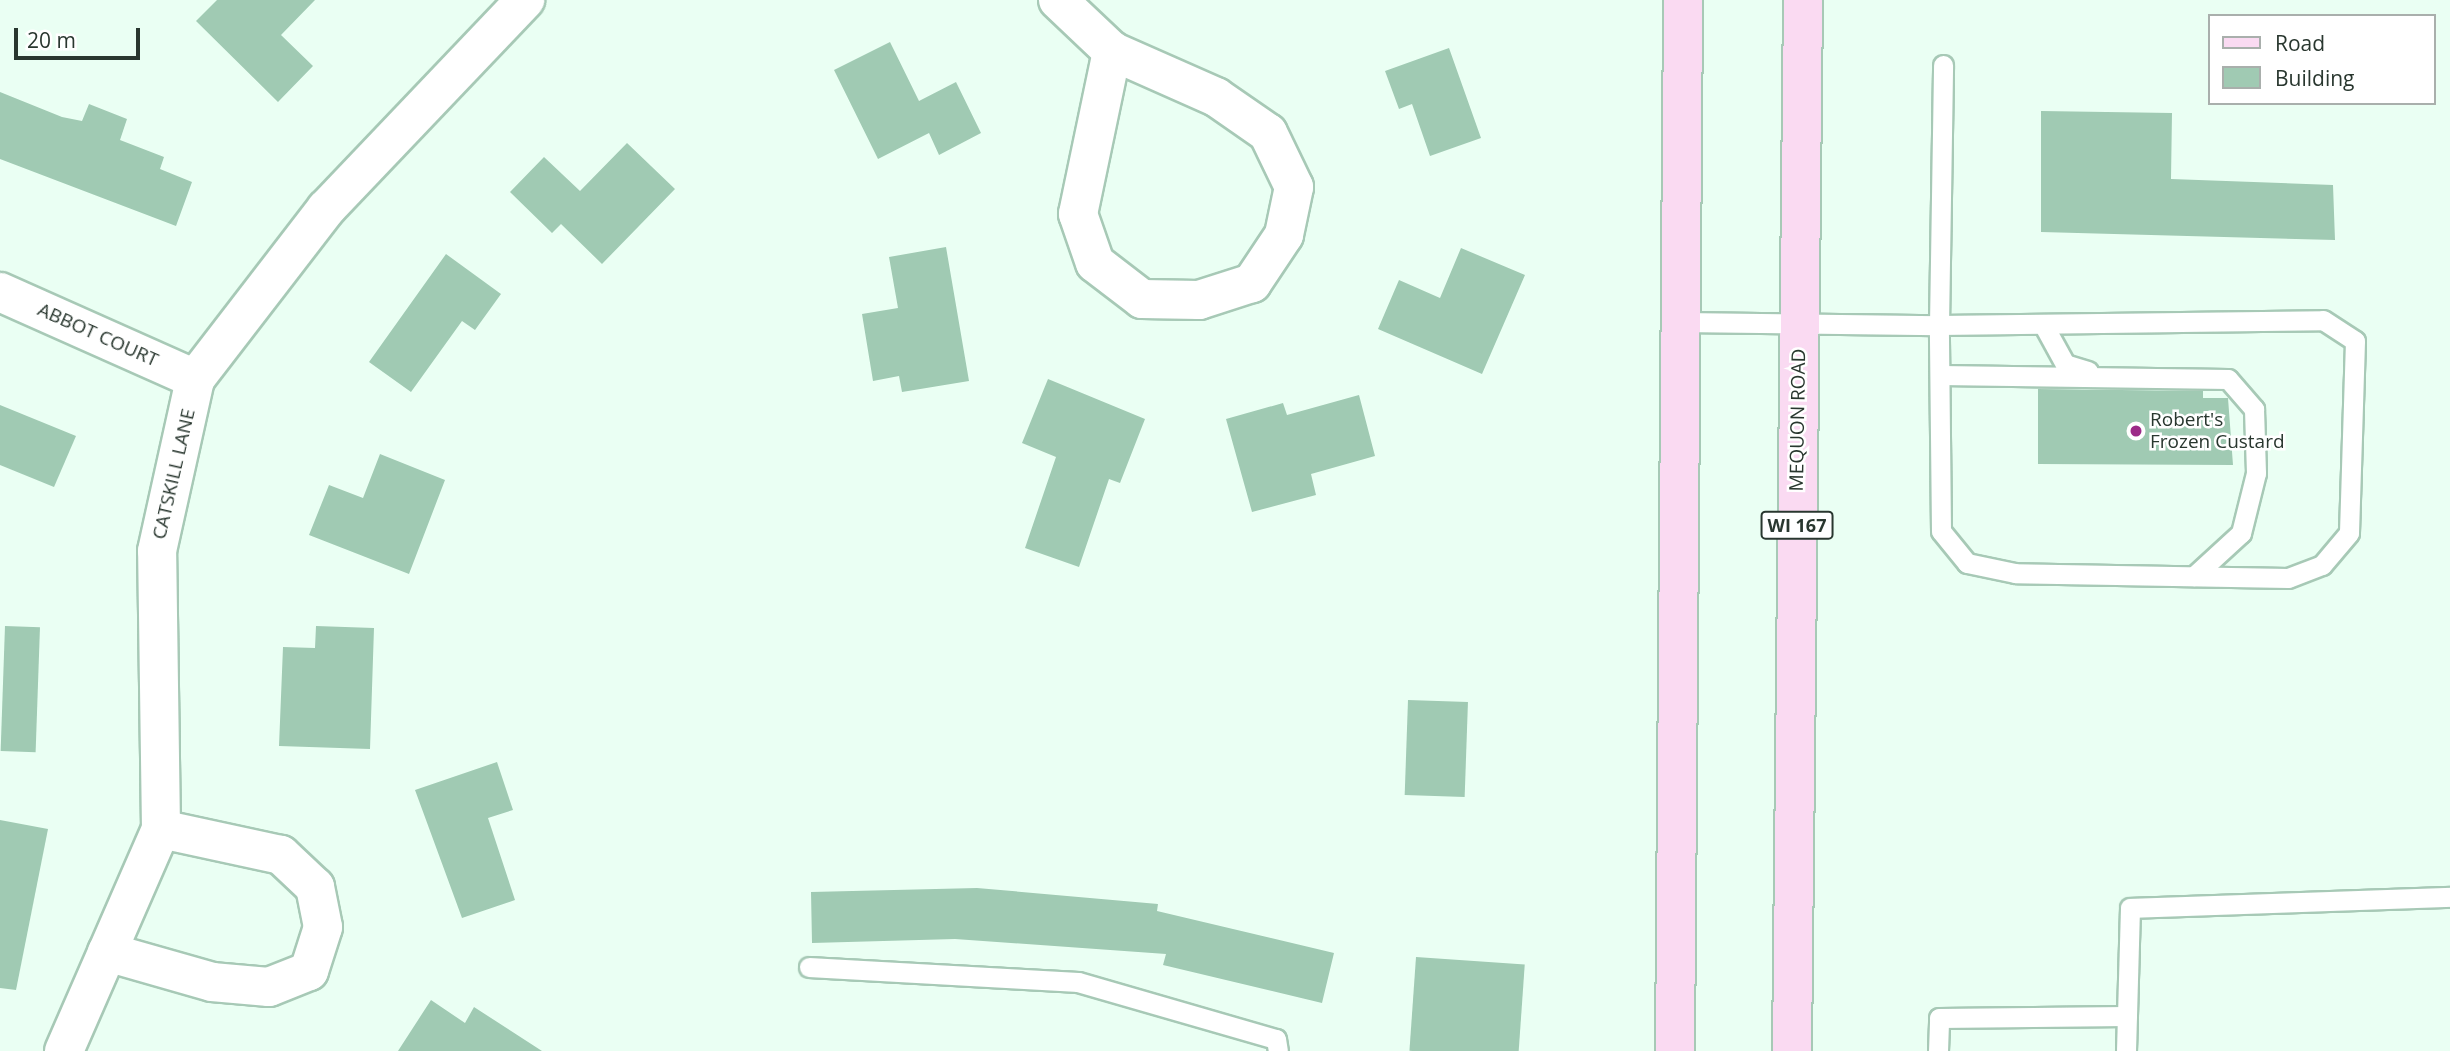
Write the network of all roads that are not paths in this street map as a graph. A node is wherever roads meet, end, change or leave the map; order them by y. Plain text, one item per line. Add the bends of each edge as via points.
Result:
1 (525, 0) edge
2 (1058, 0) edge
3 (1683, 0) edge
4 (1803, 0) edge
5 (1112, 51) junction
6 (1943, 65) dead end
7 (0, 292) edge
8 (1799, 321) junction
9 (1681, 322) junction
10 (2043, 324) junction
11 (1939, 325) junction
12 (1940, 375) junction
13 (2106, 377) junction
14 (195, 379) junction
15 (2194, 576) junction
16 (162, 829) junction
17 (2450, 897) edge
18 (107, 952) junction
19 (809, 967) dead end
20 (2127, 1016) junction
21 (64, 1051) edge
22 (1278, 1051) edge
23 (1675, 1051) edge
24 (1792, 1051) edge
25 (1938, 1051) edge
26 (2126, 1051) edge

1 - 14 street, CATSKILL LANE via 326,209
2 - 5 street
3 - 9 main road
4 - 8 main road, MEQUON ROAD / WI 167
5 - 5 street via 1078,214 1094,263 1142,299 1199,300 1252,283 1284,235 1294,187 1268,133 1216,97
6 - 11 lane
7 - 14 street, ABBOT COURT
8 - 9 lane
8 - 11 lane
8 - 24 main road, MEQUON ROAD / WI 167
9 - 23 main road
10 - 11 lane
10 - 13 lane via 2065,364
10 - 15 lane via 2323,320 2354,341 2349,533 2322,565 2288,578
11 - 12 lane
12 - 13 lane
12 - 15 lane via 1941,531 1968,563 2015,573
13 - 15 lane via 2228,379 2254,409 2256,473 2241,533
14 - 16 street, CATSKILL LANE via 157,551
16 - 18 street, CATSKILL LANE
16 - 18 street via 281,855 315,887 323,926 309,971 269,987 212,982
17 - 20 lane via 2130,908
18 - 21 street, CATSKILL LANE
19 - 22 lane via 1078,982 1276,1039
20 - 25 lane via 1939,1018
20 - 26 lane

